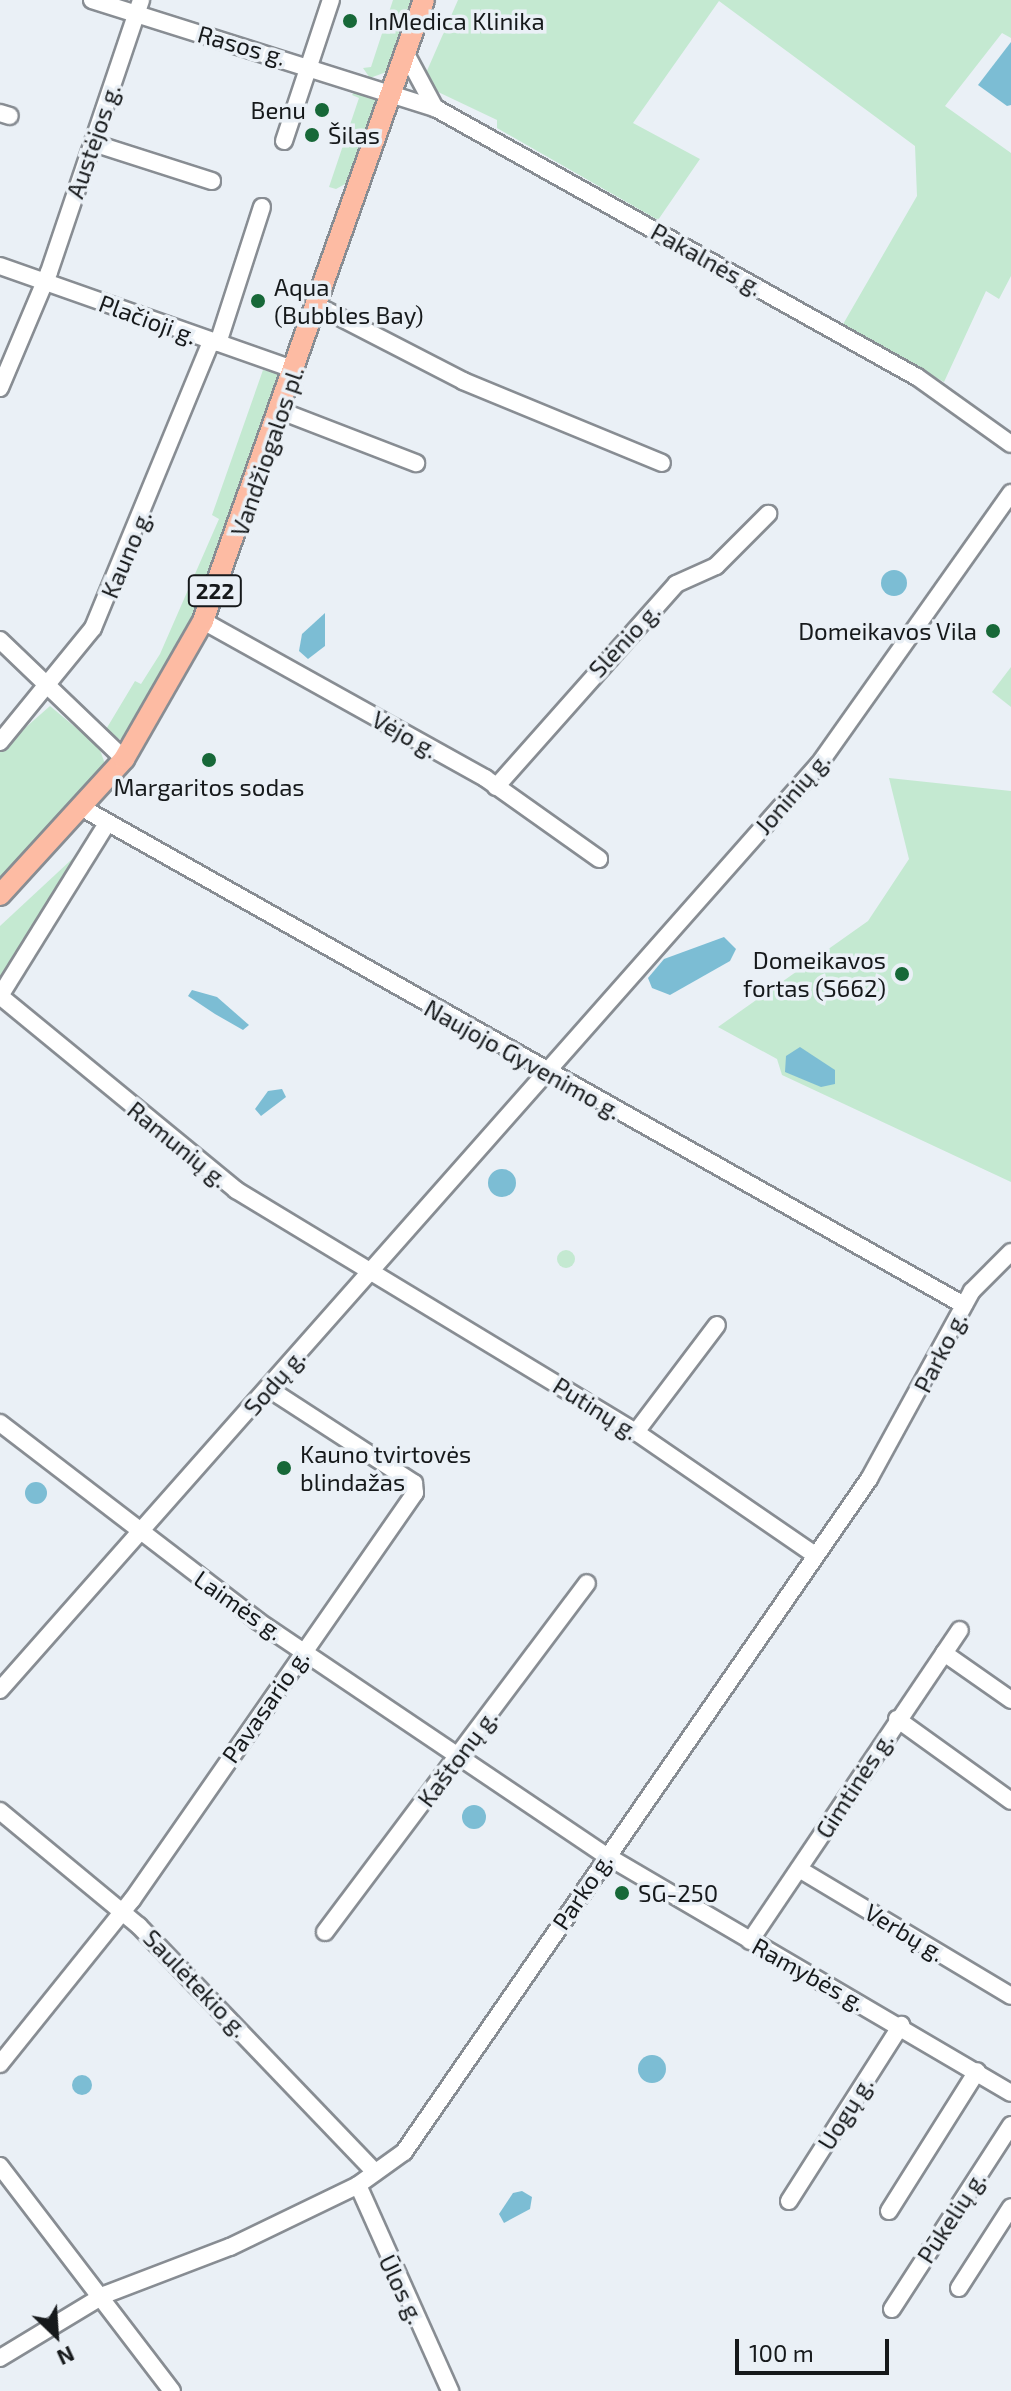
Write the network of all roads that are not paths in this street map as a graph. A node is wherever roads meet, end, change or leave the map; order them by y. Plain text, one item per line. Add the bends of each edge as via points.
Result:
1 (92, 0) edge
2 (331, 0) edge
3 (424, 0) edge
4 (138, 7) edge
5 (405, 52) junction
6 (310, 65) junction
7 (392, 93) junction
8 (437, 109) junction
9 (284, 141) dead end
10 (93, 143) junction
11 (212, 181) dead end
12 (262, 207) dead end
13 (0, 266) edge
14 (44, 282) junction
15 (318, 306) junction
16 (214, 342) junction
17 (296, 370) junction
18 (0, 388) edge
19 (281, 411) junction
20 (1011, 444) edge
21 (416, 463) dead end
22 (662, 463) dead end
23 (1011, 493) edge
24 (768, 514) dead end
25 (203, 621) junction
26 (0, 640) edge
27 (48, 688) junction
28 (0, 742) edge
29 (124, 759) junction
30 (496, 787) junction
31 (84, 809) junction
32 (106, 825) junction
33 (599, 859) dead end
34 (0, 895) edge
35 (0, 996) edge
36 (547, 1073) junction
37 (1011, 1252) edge
38 (371, 1271) junction
39 (964, 1305) junction
40 (717, 1325) dead end
41 (269, 1389) junction
42 (0, 1423) edge
43 (636, 1432) junction
44 (139, 1531) junction
45 (815, 1555) junction
46 (587, 1583) dead end
47 (960, 1630) dead end
48 (304, 1650) junction
49 (944, 1653) junction
50 (0, 1690) edge
51 (1011, 1700) edge
52 (897, 1719) junction
53 (458, 1756) junction
54 (1011, 1801) edge
55 (0, 1811) edge
56 (607, 1856) junction
57 (799, 1869) junction
58 (123, 1912) junction
59 (325, 1932) dead end
60 (750, 1941) junction
61 (1011, 1996) edge
62 (901, 2025) junction
63 (0, 2064) edge
64 (977, 2071) junction
65 (1011, 2093) edge
66 (1011, 2125) edge
67 (0, 2166) edge
68 (375, 2172) junction
69 (358, 2185) junction
70 (789, 2201) dead end
71 (1011, 2207) edge
72 (889, 2211) dead end
73 (959, 2288) dead end
74 (104, 2295) junction
75 (892, 2309) dead end
76 (0, 2358) edge
77 (172, 2391) edge
78 (450, 2391) edge

1 - 4 street, Rasos g.
2 - 6 street
3 - 5 main road, Vandžiogalos pl. / 222
4 - 6 street, Rasos g.
4 - 10 street, Austėjos g.
5 - 7 main road, Vandžiogalos pl. / 222
5 - 8 street
6 - 7 street, Rasos g.
6 - 9 street
7 - 8 street, Pakalnės g.
7 - 15 main road, Vandžiogalos pl. / 222
8 - 20 street, Pakalnės g. via 917,377
10 - 11 street
10 - 14 street, Austėjos g.
12 - 16 street, Kauno g.
13 - 14 street, Plačioji g.
14 - 16 street, Plačioji g.
14 - 18 street, Austėjos g.
15 - 17 main road, Vandžiogalos pl. / 222
15 - 22 street via 463,381
16 - 17 street, Plačioji g.
16 - 27 street, Kauno g. via 100,616
17 - 19 main road, Vandžiogalos pl. / 222
19 - 21 street
19 - 25 main road, Vandžiogalos pl. / 222
23 - 36 street, Joninių g. via 819,764
24 - 30 street, Slėnio g. via 713,568 676,584
25 - 29 main road, Vandžiogalos pl. / 222
25 - 30 street, Vėjo g.
26 - 27 street
27 - 28 street, Kauno g.
27 - 29 street
29 - 31 main road, Vandžiogalos pl. / 222
30 - 33 street, Vėjo g.
31 - 32 street, Naujojo Gyvenimo g.
31 - 34 main road, Vandžiogalos pl. / 222
32 - 35 street
32 - 36 street, Naujojo Gyvenimo g.
35 - 38 street, Ramunių g. via 234,1189
36 - 38 street, Sodų g.
36 - 39 street, Naujojo Gyvenimo g.
37 - 39 street, Parko g.
38 - 41 street, Sodų g.
38 - 43 street, Putinų g.
39 - 45 street, Parko g. via 891,1443
40 - 43 street
41 - 44 street, Sodų g.
41 - 48 street, Pavasario g. via 416,1488
42 - 44 street, Laimės g.
43 - 45 street, Putinų g.
44 - 48 street, Laimės g.
44 - 50 street, Sodų g.
45 - 56 street, Parko g.
46 - 53 street, Kaštonų g.
47 - 49 street, Gimtinės g.
48 - 53 street, Laimės g.
48 - 58 street, Pavasario g.
49 - 51 street
49 - 52 street, Gimtinės g.
52 - 54 street
52 - 57 street, Gimtinės g.
53 - 56 street, Laimės g.
53 - 59 street, Kaštonų g.
55 - 58 street, Saulėtekio g.
56 - 60 street, Ramybės g.
56 - 68 street, Parko g. via 408,2147
57 - 60 street, Gimtinės g.
57 - 61 street, Verbų g.
58 - 63 street, Pavasario g.
58 - 68 street, Saulėtekio g.
60 - 62 street, Ramybės g.
62 - 64 street, Ramybės g.
62 - 70 street, Uogų g.
64 - 65 street, Ramybės g.
64 - 72 street
66 - 75 street, Pūkelių g.
67 - 74 street
68 - 69 street, Parko g.
69 - 74 street, Parko g. via 230,2247
69 - 78 street, Ūlos g.
71 - 73 street
74 - 76 street, Parko g.
74 - 77 street

